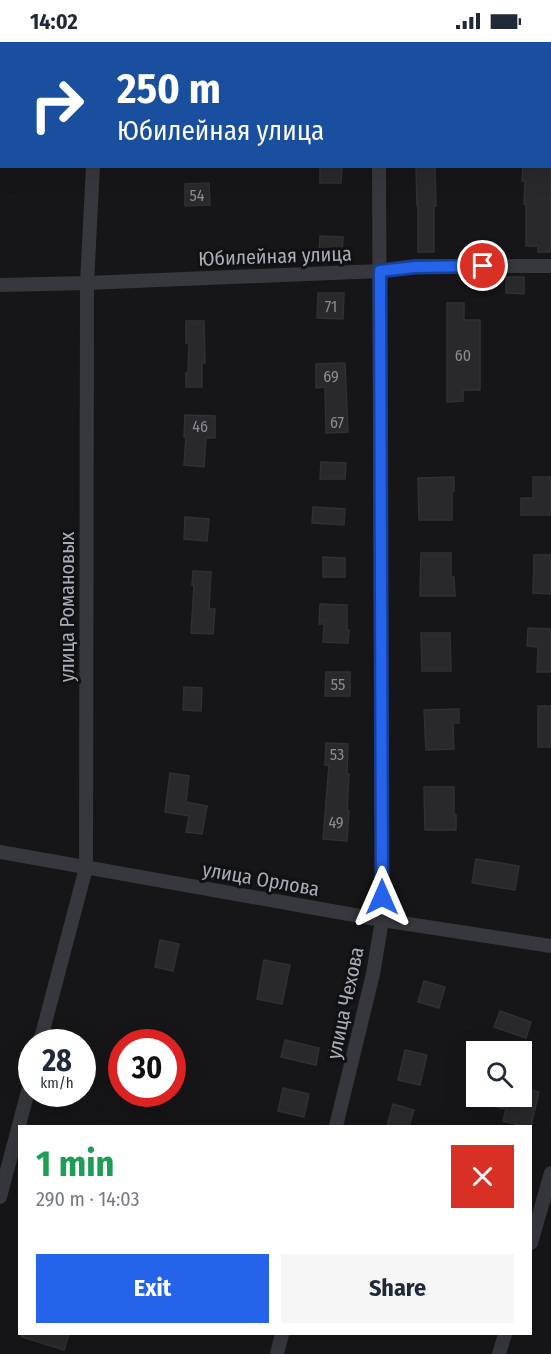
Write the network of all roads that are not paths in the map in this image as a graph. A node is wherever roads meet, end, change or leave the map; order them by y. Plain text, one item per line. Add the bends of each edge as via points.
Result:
1 (93, 168) edge
2 (379, 168) edge
3 (551, 266) edge
4 (380, 271) junction
5 (87, 283) junction
6 (0, 285) edge
7 (0, 852) edge
8 (86, 868) junction
9 (382, 920) junction
10 (551, 946) edge
11 (43, 1029) edge
12 (24, 1107) edge
13 (19, 1125) edge
14 (336, 1125) edge
15 (18, 1129) edge
16 (551, 1173) edge
17 (0, 1197) edge
18 (532, 1240) edge
19 (282, 1335) edge
20 (505, 1335) edge
21 (277, 1354) edge
22 (499, 1354) edge

1 - 5 street, улица Романовых
2 - 4 street, улица Чехова
3 - 4 street, Юбилейная улица
4 - 5 street, Юбилейная улица
4 - 9 street, улица Чехова
5 - 6 street, Юбилейная улица
5 - 8 street, улица Романовых
7 - 8 street, улица Орлова
8 - 9 street, улица Орлова
8 - 11 street, улица Романовых
9 - 10 street, улица Орлова
9 - 14 street, улица Чехова
12 - 13 street
15 - 17 street
16 - 18 street
19 - 21 street
20 - 22 street

